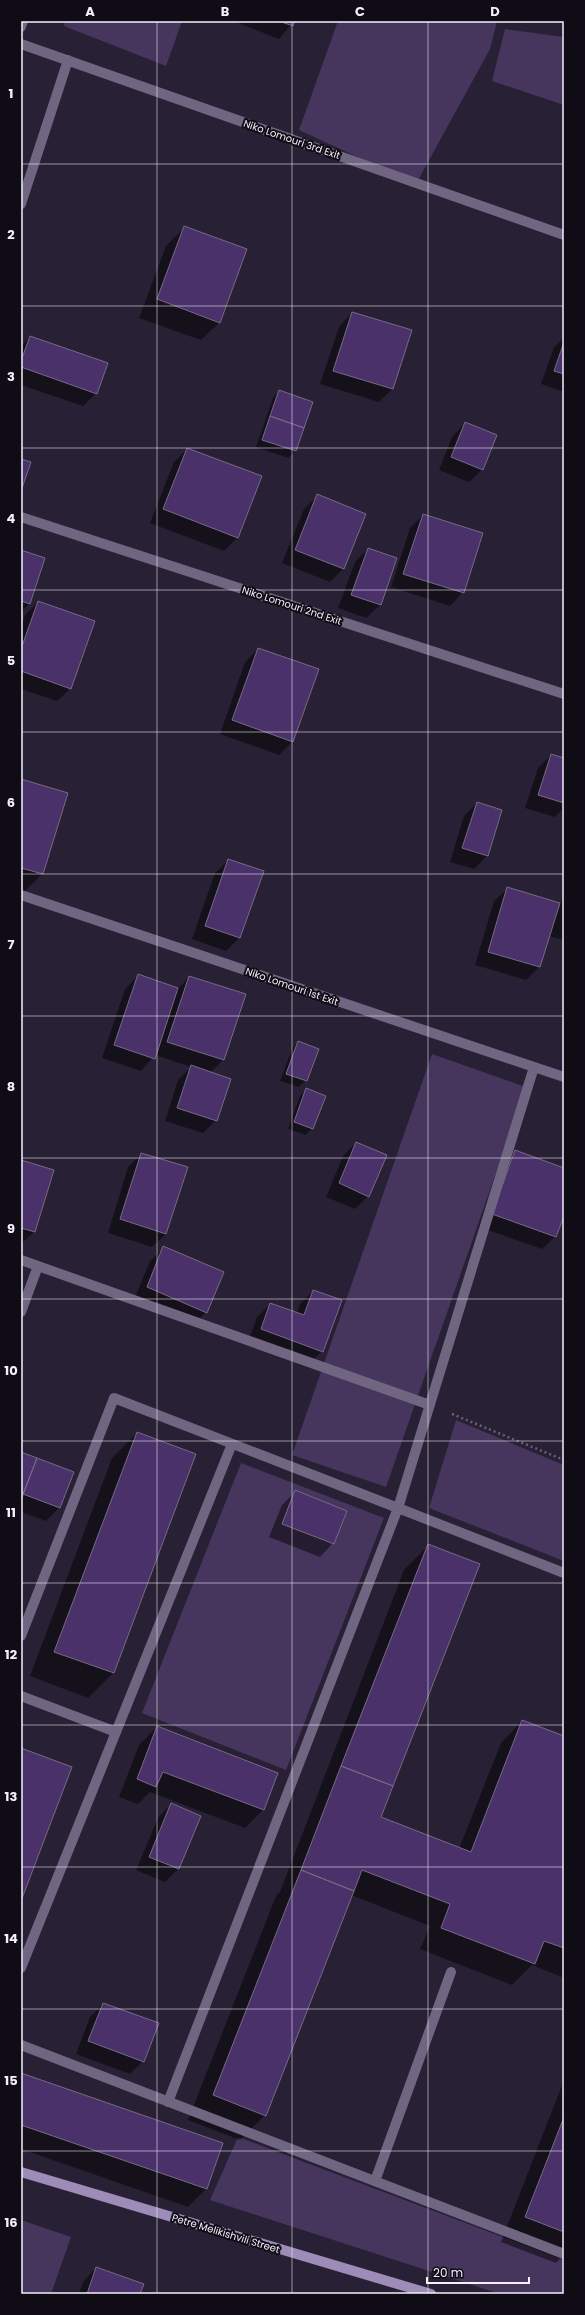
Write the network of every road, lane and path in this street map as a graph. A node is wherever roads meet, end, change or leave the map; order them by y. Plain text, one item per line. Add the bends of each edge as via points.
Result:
1 (23, 21) edge
2 (21, 27) edge
3 (21, 44) edge
4 (68, 60) junction
5 (21, 204) edge
6 (564, 235) edge
7 (21, 517) edge
8 (564, 694) edge
9 (21, 895) edge
10 (534, 1066) junction
11 (564, 1077) edge
12 (21, 1260) edge
13 (38, 1266) junction
14 (21, 1312) edge
15 (430, 1405) junction
16 (232, 1444) junction
17 (564, 1460) edge
18 (398, 1508) junction
19 (564, 1573) edge
20 (21, 1636) edge
21 (21, 1696) edge
22 (116, 1732) junction
23 (21, 1968) edge
24 (451, 1972) dead end
25 (21, 2045) edge
26 (168, 2102) junction
27 (21, 2172) edge
28 (375, 2181) junction
29 (564, 2254) edge
30 (431, 2294) edge

1 - 2 street
3 - 4 street, Niko Lomouri 3rd Exit
4 - 5 street
4 - 6 street, Niko Lomouri 3rd Exit
7 - 8 street, Niko Lomouri 2nd Exit
9 - 10 street, Niko Lomouri 1st Exit
10 - 11 street, Niko Lomouri 1st Exit
10 - 15 street
12 - 13 street
13 - 14 street
13 - 15 street
15 - 17 path
15 - 18 street
16 - 18 street
16 - 20 street via 114,1398
16 - 22 street
18 - 19 street
18 - 26 street
21 - 22 street
22 - 23 street
24 - 28 street
25 - 26 street
26 - 28 street
27 - 30 street, Petre Melikishvili Street
28 - 29 street

